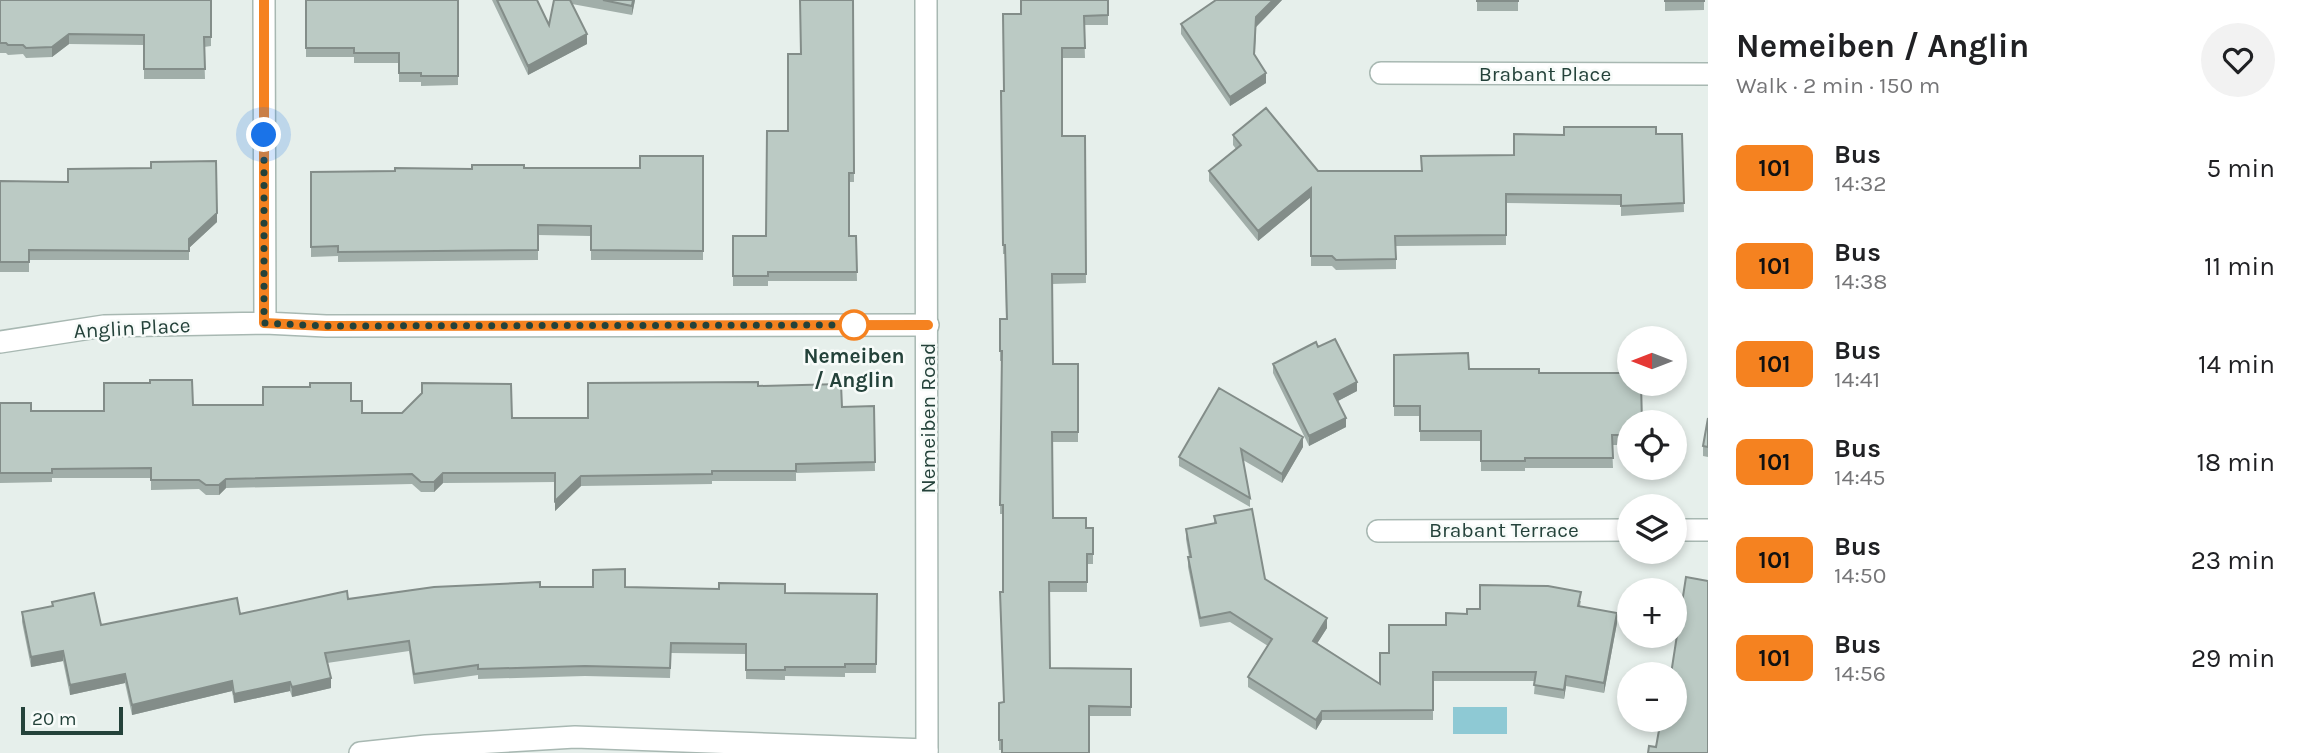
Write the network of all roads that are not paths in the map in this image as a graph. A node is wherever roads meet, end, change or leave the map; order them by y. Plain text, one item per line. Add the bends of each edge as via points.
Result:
1 (264, 0) edge
2 (926, 0) edge
3 (1381, 73) dead end
4 (1708, 74) edge
5 (264, 323) junction
6 (928, 325) junction
7 (0, 342) edge
8 (1617, 530) edge
9 (1687, 530) edge
10 (1708, 530) edge
11 (1378, 531) dead end
12 (927, 751) edge
13 (360, 753) edge

1 - 5 street
2 - 6 street, Nemeiben Road
3 - 4 street, Brabant Place
5 - 6 street, Anglin Place
5 - 7 street, Anglin Place via 104,326
6 - 12 street, Nemeiben Road
8 - 11 street, Brabant Terrace
9 - 10 street
12 - 13 street via 575,737

